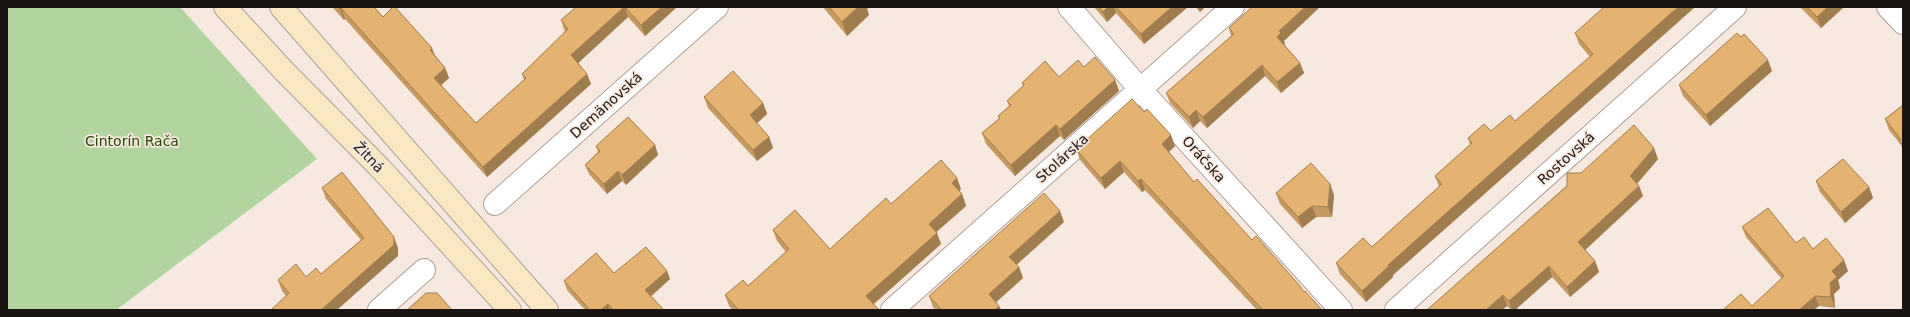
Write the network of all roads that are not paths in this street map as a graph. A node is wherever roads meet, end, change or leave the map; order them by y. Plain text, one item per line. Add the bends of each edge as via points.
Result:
1 (225, 7) edge
2 (281, 7) edge
3 (717, 7) edge
4 (1069, 7) edge
5 (1233, 7) edge
6 (1735, 7) edge
7 (1888, 7) edge
8 (1903, 23) edge
9 (1140, 89) junction
10 (495, 204) dead end
11 (424, 270) dead end
12 (379, 310) edge
13 (510, 310) edge
14 (547, 310) edge
15 (892, 310) edge
16 (1341, 310) edge
17 (1396, 310) edge

1 - 13 main road, Žitná via 381,169
2 - 14 main road
3 - 10 street, Demänovská
4 - 9 street, Oráčska
5 - 9 street, Stolárska
6 - 17 street, Rostovská
7 - 8 street
9 - 15 street, Stolárska
9 - 16 street, Oráčska
11 - 12 street

